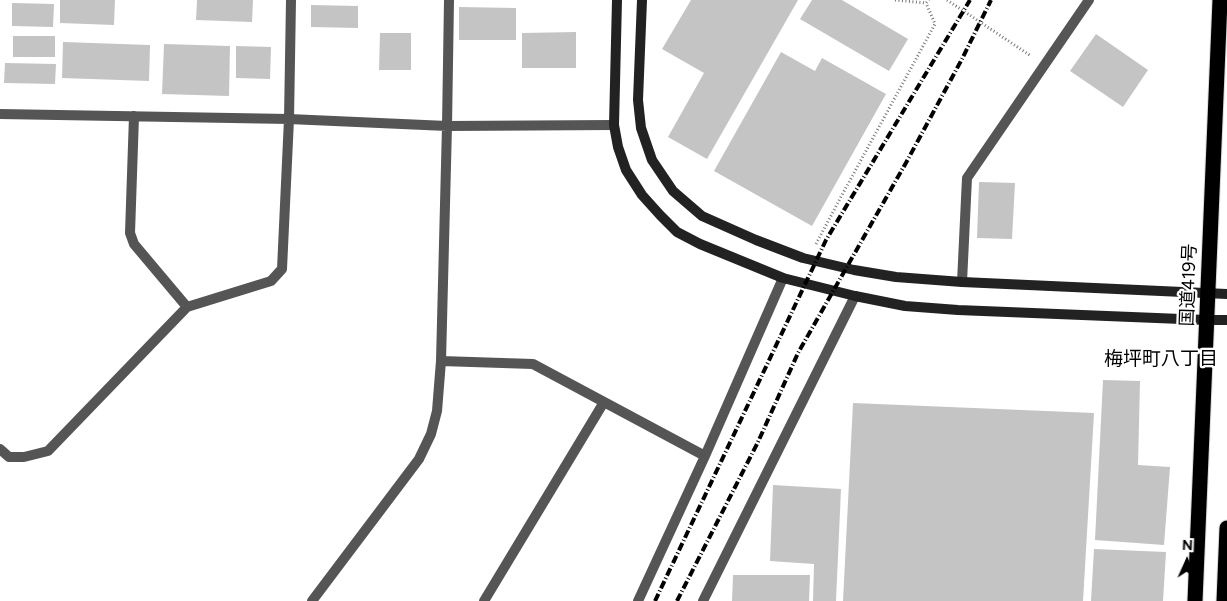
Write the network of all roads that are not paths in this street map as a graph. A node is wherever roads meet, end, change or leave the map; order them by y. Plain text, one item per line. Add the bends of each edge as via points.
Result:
1 (291, 0) edge
2 (449, 0) edge
3 (617, 0) edge
4 (642, 0) edge
5 (1089, 0) edge
6 (1220, 0) edge
7 (0, 114) edge
8 (134, 116) junction
9 (289, 119) junction
10 (614, 125) junction
11 (447, 126) junction
12 (783, 278) junction
13 (962, 282) junction
14 (1207, 293) junction
15 (1227, 294) edge
16 (855, 296) junction
17 (187, 307) junction
18 (1206, 320) junction
19 (1227, 320) edge
20 (441, 361) junction
21 (604, 402) junction
22 (0, 449) edge
23 (704, 456) junction
24 (1227, 528) edge
25 (312, 601) edge
26 (484, 601) edge
27 (638, 601) edge
28 (703, 601) edge
29 (1195, 601) edge
30 (1224, 601) edge

1 - 9 street
2 - 11 street
3 - 10 street
4 - 13 street via 638,100 641,128 652,160 673,191 702,216 803,258 896,277
5 - 13 street via 967,178
6 - 14 highway, 国道419号
7 - 8 street
8 - 9 street
8 - 17 street via 130,233 134,244
9 - 11 street
9 - 17 street via 282,268 272,281
10 - 11 street
10 - 12 street via 626,170 642,195 677,232
11 - 20 street
12 - 16 street
12 - 23 street
13 - 14 street
14 - 15 street
14 - 18 highway, 国道419号
16 - 18 street via 905,306 958,310
16 - 28 street
17 - 22 street via 48,451 9,458
18 - 19 street
18 - 29 highway, 国道419号
20 - 21 street via 533,364
20 - 25 street via 437,411 419,459
21 - 23 street
21 - 26 street
23 - 27 street
24 - 30 highway

